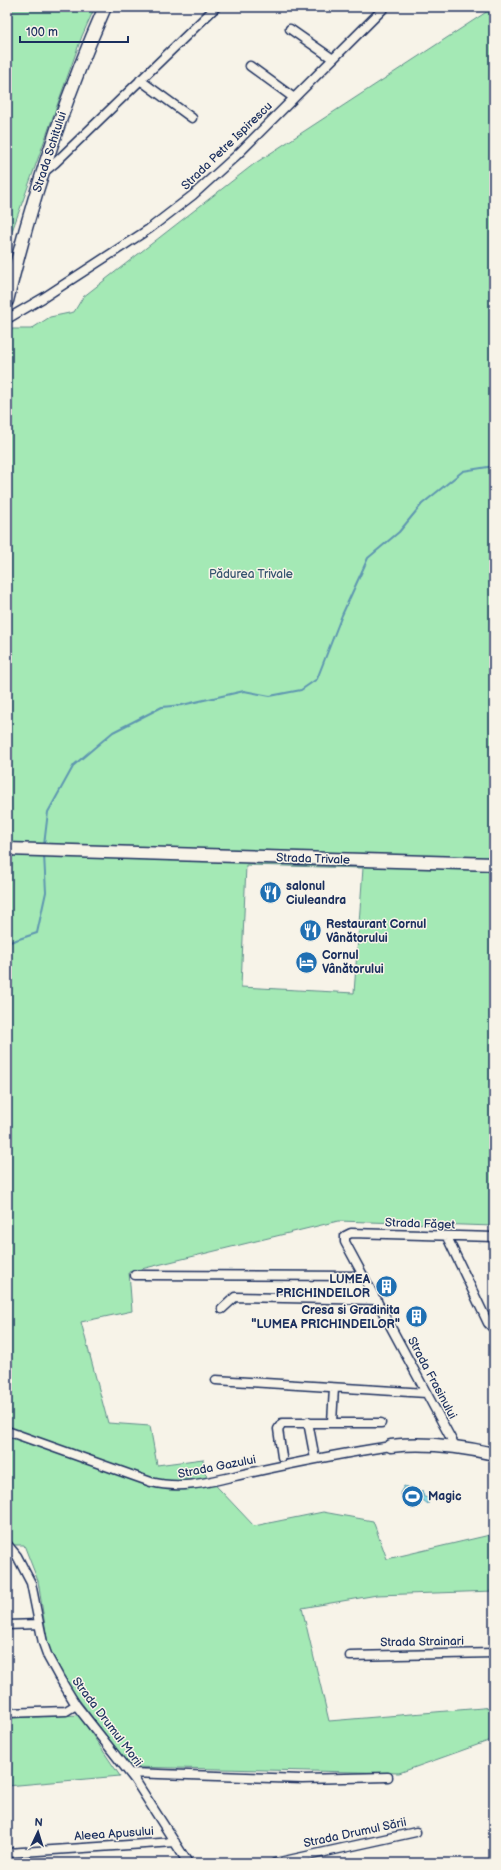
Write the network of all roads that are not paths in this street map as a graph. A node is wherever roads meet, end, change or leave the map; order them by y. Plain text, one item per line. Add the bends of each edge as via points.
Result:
1 (105, 7) edge
2 (216, 7) edge
3 (385, 7) edge
4 (290, 29) dead end
5 (333, 59) junction
6 (250, 66) dead end
7 (140, 80) junction
8 (294, 98) junction
9 (192, 118) dead end
10 (44, 172) junction
11 (7, 301) edge
12 (7, 319) edge
13 (7, 849) edge
14 (494, 864) edge
15 (345, 1236) joint
16 (447, 1237) junction
17 (494, 1237) edge
18 (135, 1275) dead end
19 (364, 1276) junction
20 (377, 1300) junction
21 (222, 1309) dead end
22 (494, 1329) edge
23 (216, 1380) dead end
24 (334, 1388) junction
25 (426, 1393) junction
26 (308, 1422) junction
27 (332, 1422) junction
28 (381, 1423) dead end
29 (7, 1431) edge
30 (391, 1446) joint
31 (455, 1446) junction
32 (494, 1454) edge
33 (282, 1457) dead end
34 (315, 1459) junction
35 (7, 1544) edge
36 (39, 1624) junction
37 (7, 1625) edge
38 (494, 1653) edge
39 (350, 1656) dead end
40 (76, 1705) junction
41 (7, 1713) edge
42 (130, 1773) junction
43 (388, 1777) dead end
44 (416, 1832) dead end
45 (175, 1842) junction
46 (7, 1853) edge
47 (188, 1863) edge
48 (275, 1863) edge

1 - 10 main road, Strada Schitului via 72,86
2 - 7 street
3 - 5 street, Strada Petre Ispirescu
4 - 5 street
5 - 8 street, Strada Petre Ispirescu
6 - 8 street
7 - 9 street
7 - 10 street
8 - 12 street, Strada Petre Ispirescu via 193,196 142,234
10 - 11 main road, Strada Schitului via 19,251
13 - 14 main road, Strada Trivale
15 - 16 street, Strada Făget via 351,1233
15 - 19 street, Strada Frasinului via 345,1242
16 - 17 street, Strada Făget
16 - 22 street via 488,1323
18 - 19 street
19 - 20 street, Strada Frasinului
20 - 21 street via 235,1297
20 - 25 street, Strada Frasinului
23 - 24 street
24 - 25 street
24 - 27 street
25 - 31 street, Strada Frasinului
26 - 27 street
26 - 33 street via 287,1421 280,1425 278,1429
26 - 34 street
27 - 28 street
29 - 34 street, Strada Gazului via 166,1486 204,1483
30 - 31 main road
30 - 34 street, Strada Gazului
31 - 32 main road
35 - 36 street, Strada Drumul Morii via 17,1556 31,1583
36 - 37 street
36 - 40 street, Strada Drumul Morii via 48,1657
38 - 39 street, Strada Strainari
40 - 41 street via 66,1711
40 - 42 street, Strada Drumul Morii
42 - 43 street via 302,1779
42 - 45 street, Strada Drumul Morii
44 - 48 street, Strada Drumul Sării
45 - 46 street, Aleea Apusului
45 - 47 street, Strada Drumul Morii

